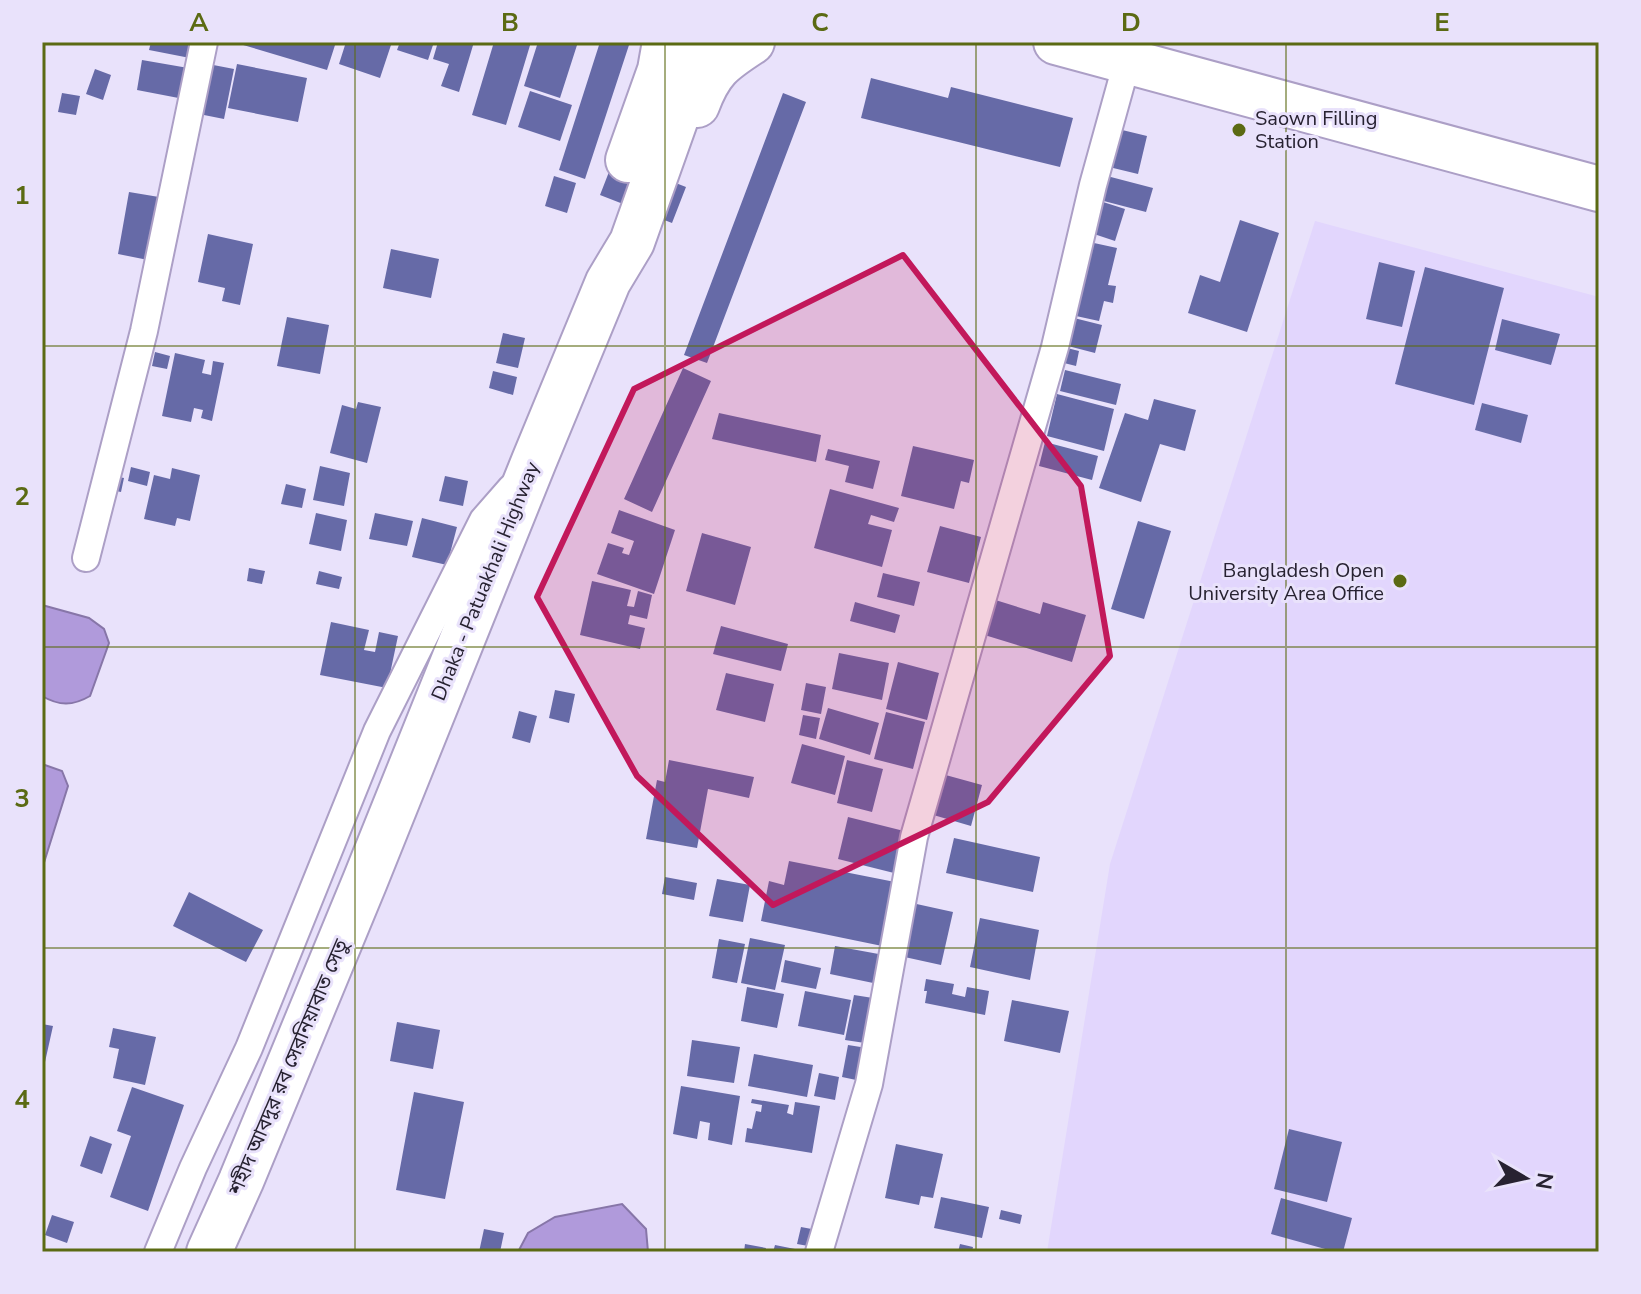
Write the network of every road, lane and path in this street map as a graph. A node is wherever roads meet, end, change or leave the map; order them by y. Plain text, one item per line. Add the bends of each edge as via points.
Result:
1 (204, 42) edge
2 (665, 42) edge
3 (685, 42) edge
4 (703, 42) edge
5 (752, 42) edge
6 (1056, 42) edge
7 (1127, 62) junction
8 (1599, 189) edge
9 (608, 282) junction
10 (534, 461) junction
11 (86, 558) dead end
12 (365, 881) joint
13 (158, 1252) edge
14 (209, 1252) edge
15 (819, 1252) edge

1 - 11 street via 144,331
2 - 9 highway via 603,231
3 - 9 highway via 616,237
4 - 9 highway via 632,242
5 - 9 highway via 716,67 705,84 646,247
6 - 7 highway
7 - 8 highway
7 - 15 street via 1055,347 914,837 869,1084
9 - 10 highway, Dhaka - Patuakhali Highway
10 - 12 highway, Dhaka - Patuakhali Highway
10 - 13 street via 483,520 377,731 249,1048
12 - 14 highway, শহীদ আবদুর রব সেরনিয়াবাত সেতু

